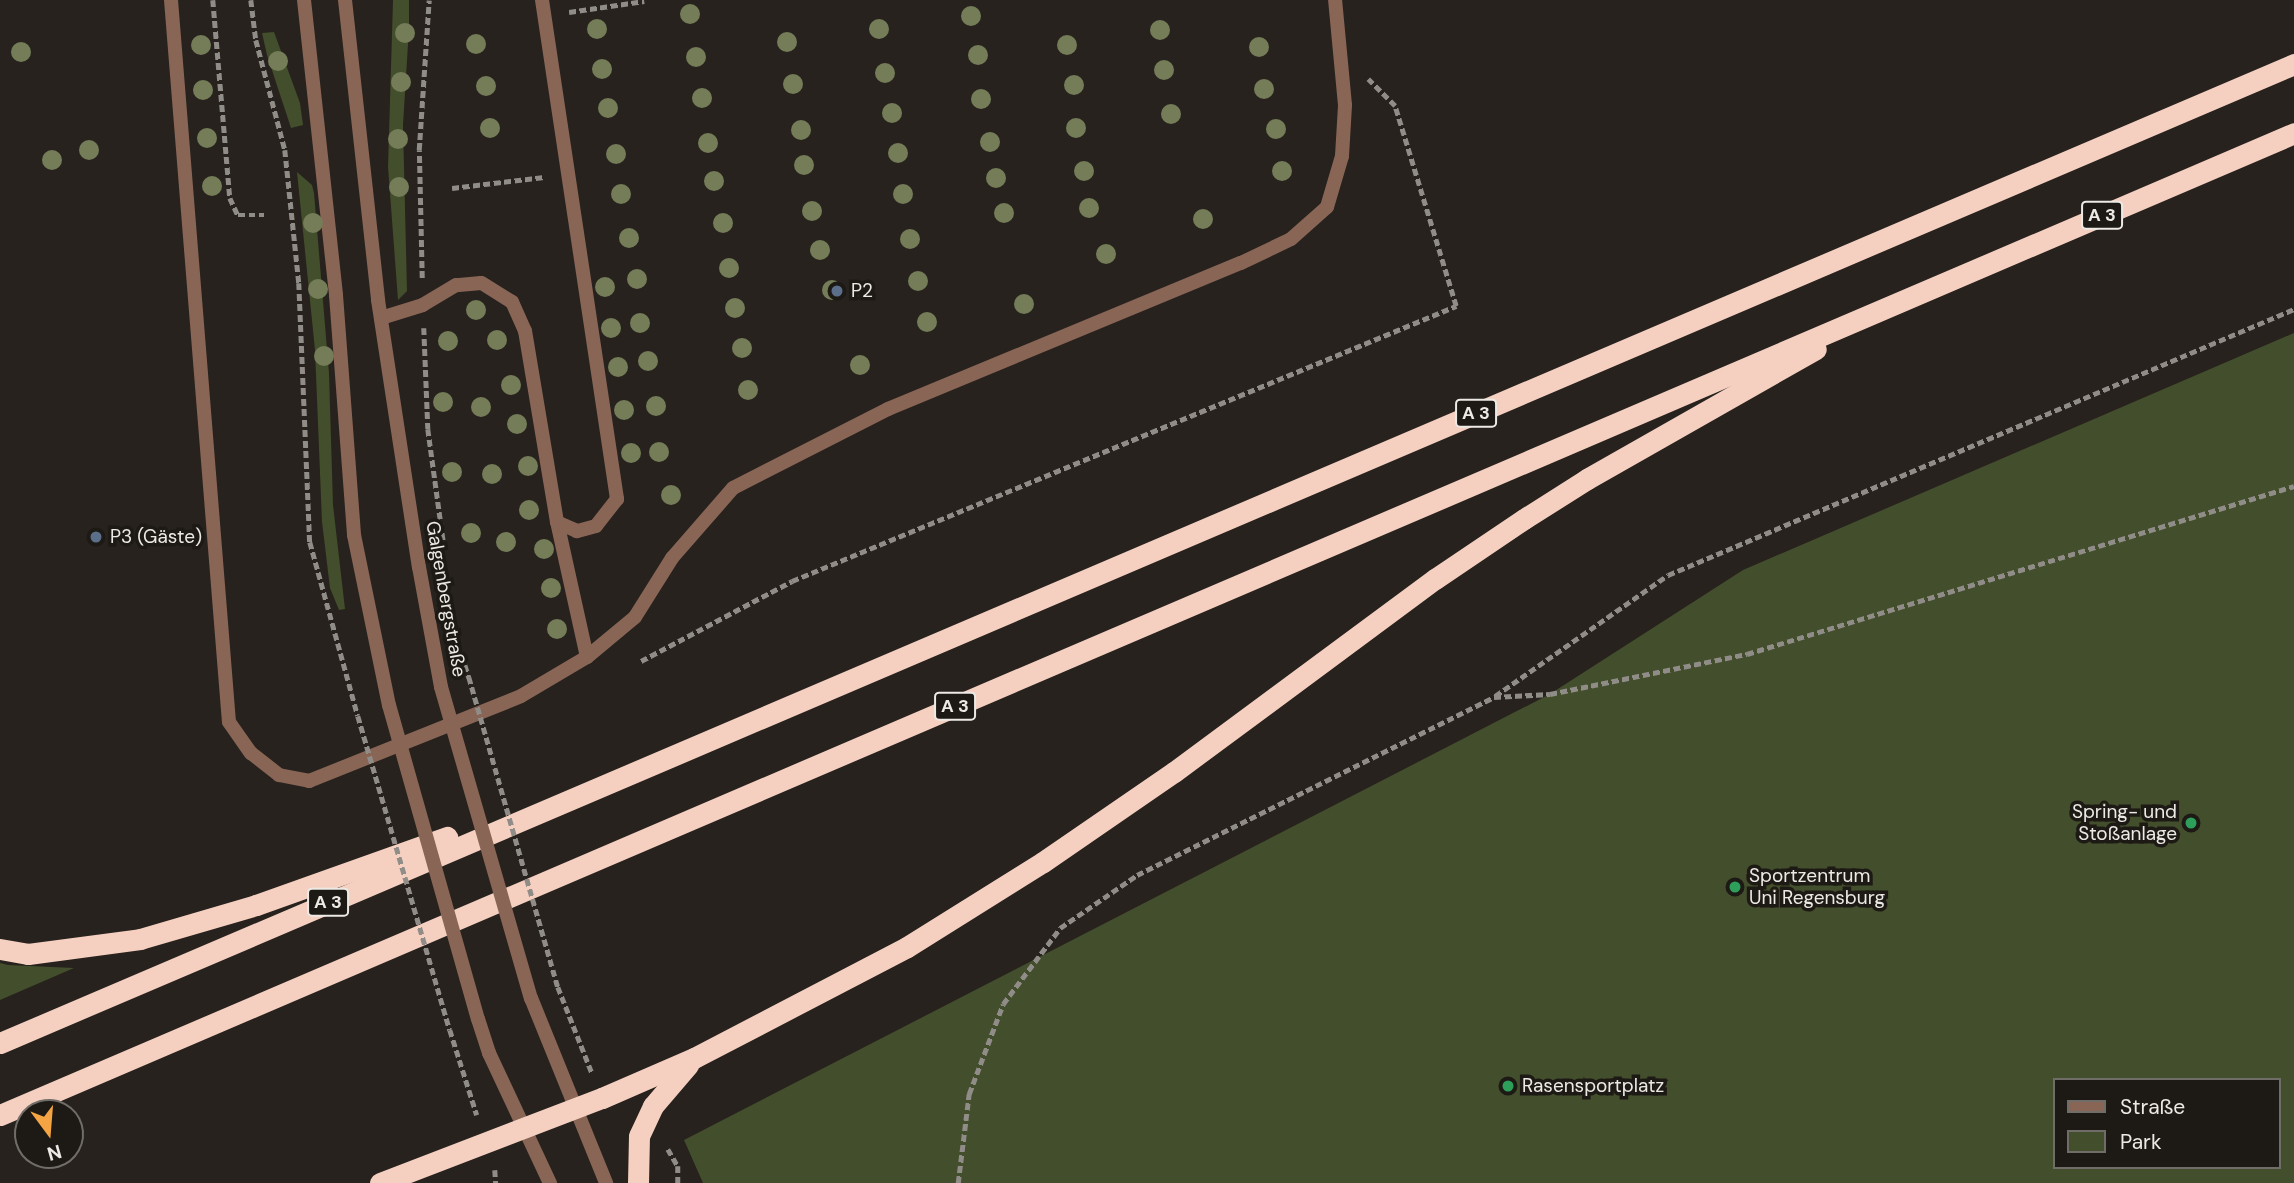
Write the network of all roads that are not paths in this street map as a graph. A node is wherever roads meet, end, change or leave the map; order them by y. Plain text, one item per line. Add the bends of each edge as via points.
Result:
1 (171, 0) edge
2 (304, 0) edge
3 (345, 0) edge
4 (542, 0) edge
5 (1335, 0) edge
6 (2294, 64) edge
7 (2294, 133) edge
8 (1910, 296) junction
9 (381, 318) junction
10 (557, 522) junction
11 (587, 657) junction
12 (656, 762) junction
13 (0, 949) edge
14 (0, 1043) edge
15 (694, 1058) junction
16 (573, 1108) junction
17 (0, 1115) edge
18 (522, 1127) junction
19 (380, 1183) edge
20 (550, 1183) edge
21 (606, 1183) edge
22 (638, 1183) edge

1 - 11 street via 229,722 251,754 279,775 309,781 521,696
2 - 18 street, bridge via 336,295 354,535 389,705 478,1019
3 - 9 street, Galgenbergstraße
4 - 10 street via 617,499 596,526 577,531
5 - 11 street via 1345,105 1342,156 1327,207 1290,239 1241,263 888,409 733,488 671,558 635,617
6 - 12 highway, A 3
7 - 8 highway, A 3
8 - 15 highway, A 3 via 1524,519 1435,579 1174,772 908,947
8 - 17 highway, A 3
9 - 10 street via 423,305 456,285 481,283 512,302 525,331
9 - 16 street, Galgenbergstraße, bridge via 441,687 531,998
10 - 11 street
12 - 13 highway, A 3 via 256,905 140,939 29,954
12 - 14 highway, A 3
15 - 16 highway, A 3
15 - 22 highway via 653,1106 639,1136
16 - 18 highway
16 - 21 street, Galgenbergstraße
18 - 19 highway
18 - 20 street

